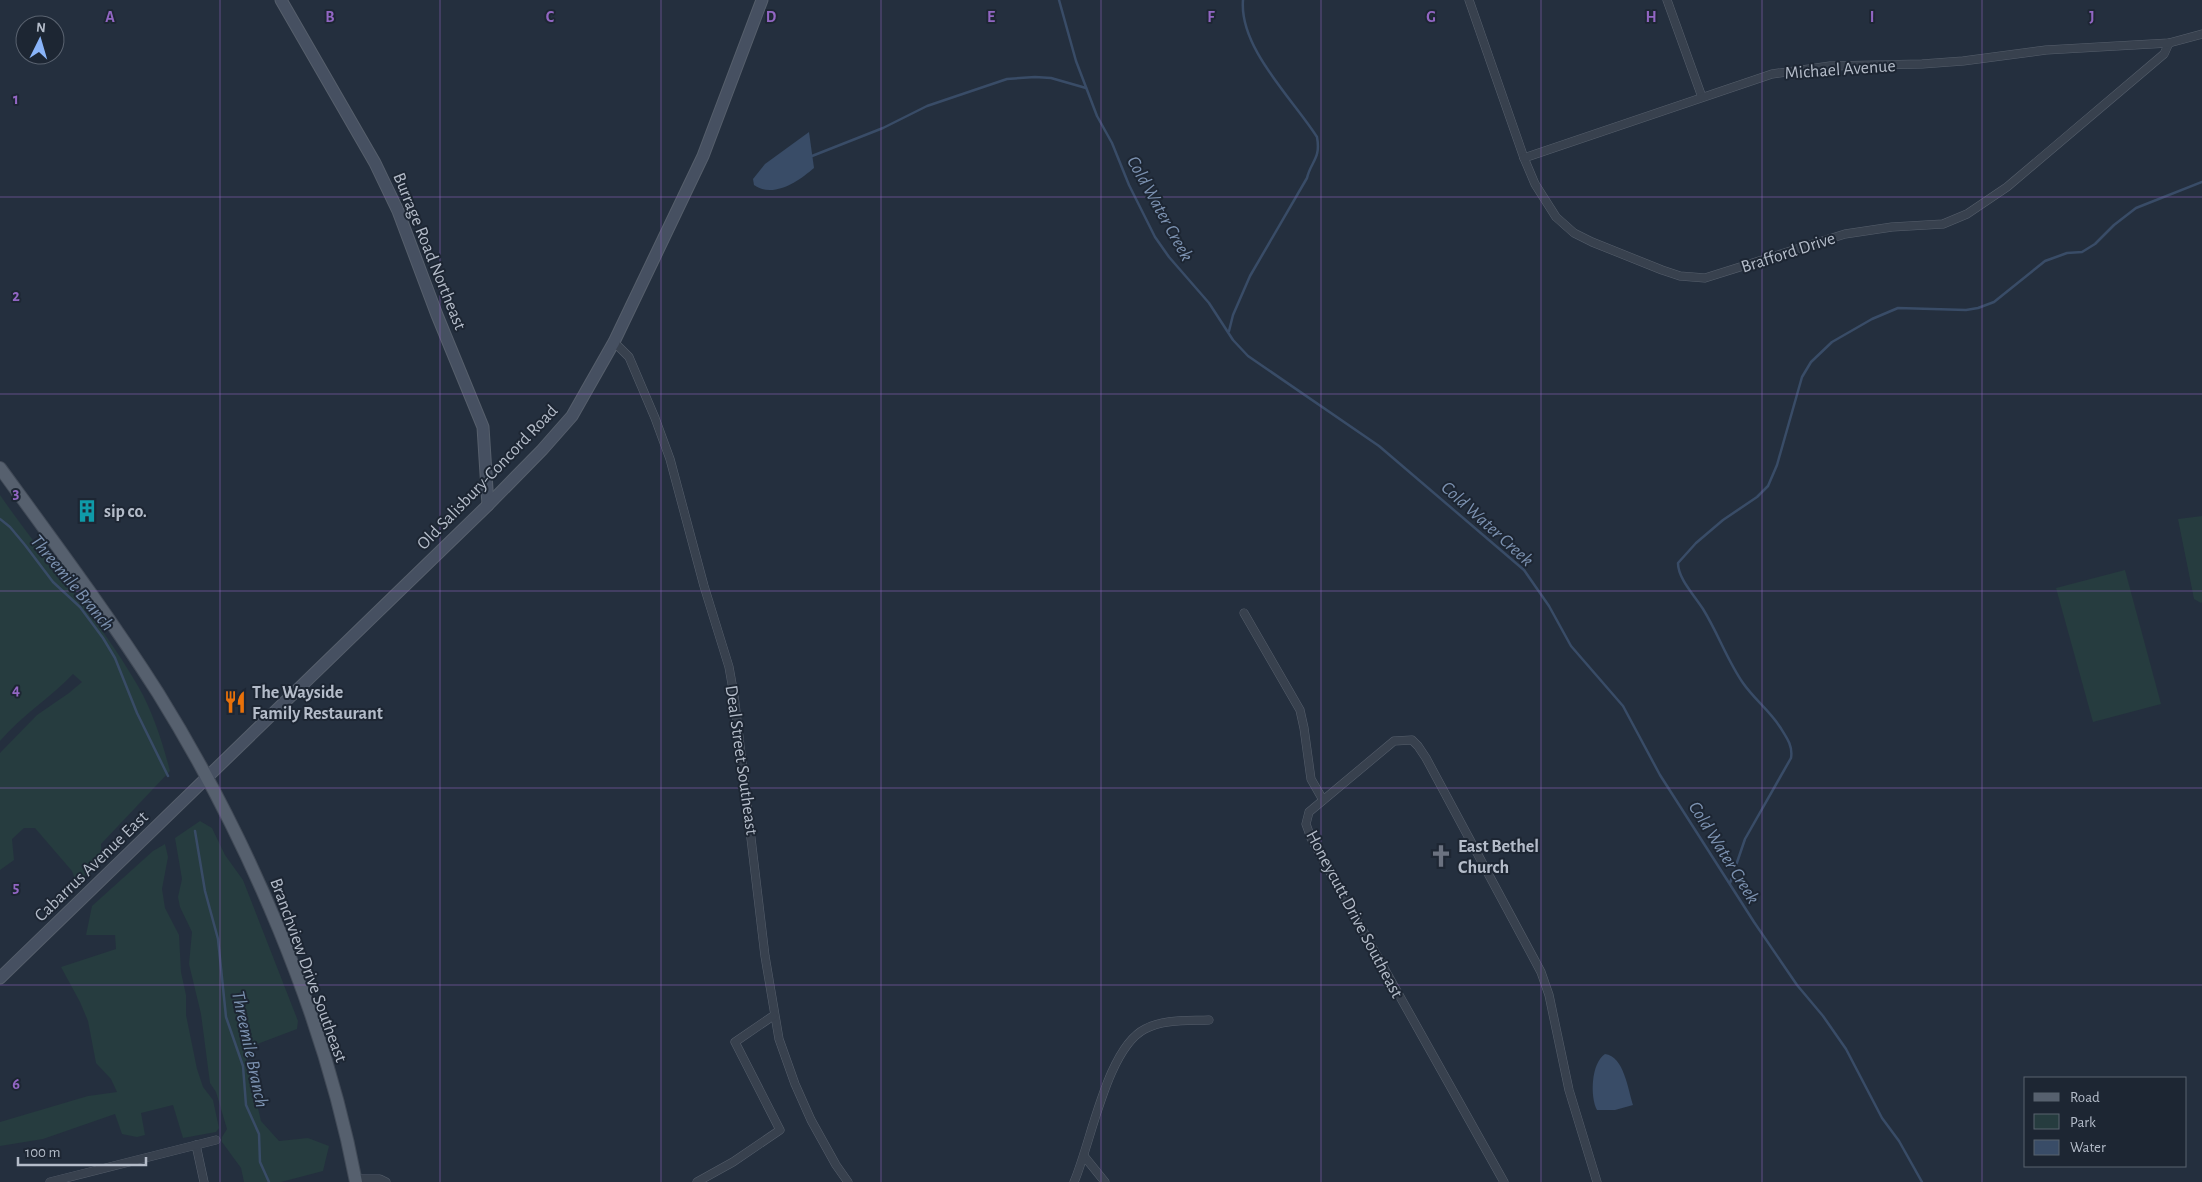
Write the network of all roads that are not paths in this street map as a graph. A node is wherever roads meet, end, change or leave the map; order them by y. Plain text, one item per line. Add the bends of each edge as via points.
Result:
1 (281, 0) edge
2 (762, 0) edge
3 (1469, 0) edge
4 (1667, 0) edge
5 (2202, 34) edge
6 (2169, 43) junction
7 (1702, 97) junction
8 (1524, 158) junction
9 (614, 342) junction
10 (0, 468) edge
11 (488, 505) junction
12 (1244, 613) dead end
13 (207, 778) junction
14 (1323, 800) junction
15 (0, 978) edge
16 (773, 1016) junction
17 (1209, 1020) dead end
18 (216, 1140) dead end
19 (196, 1145) junction
20 (1084, 1156) junction
21 (356, 1181) edge
22 (50, 1182) edge
23 (204, 1182) edge
24 (386, 1182) edge
25 (697, 1182) edge
26 (848, 1182) edge
27 (1074, 1182) edge
28 (1105, 1182) edge
29 (1504, 1182) edge
30 (1597, 1182) edge

1 - 11 main road, Burrage Road Northeast via 375,163 402,219 483,426
2 - 9 main road, Old Salisbury-Concord Road via 703,156
3 - 8 street, Brafford Drive
4 - 7 street
5 - 6 street
6 - 7 street, Michael Avenue via 2046,50 1922,64 1798,69
6 - 8 street, Brafford Drive via 2164,54 2007,186 1967,214 1943,224 1845,234 1713,277 1680,276 1574,233 1548,207
7 - 8 street, Michael Avenue
9 - 11 main road, Old Salisbury-Concord Road via 572,416
9 - 16 street, Deal Street Southeast via 629,357 656,418 729,667
10 - 13 main road, Branchview Drive Southeast via 158,693
11 - 13 main road, Old Salisbury-Concord Road
12 - 14 street via 1300,710 1311,779
13 - 15 main road, Cabarrus Avenue East
13 - 21 main road, Branchview Drive Southeast via 256,877 289,957 333,1087
14 - 29 street, Honeycutt Drive Southeast via 1307,818 1311,838
14 - 30 street, Honeycutt Drive Southeast via 1394,741 1412,740 1418,746 1541,972 1569,1090
16 - 25 street via 735,1042 780,1130
16 - 26 street, Deal Street Southeast via 802,1100
17 - 20 street via 1156,1024 1143,1029 1127,1044 1109,1078
18 - 19 street
19 - 22 street
19 - 23 street
20 - 27 street
20 - 28 street
21 - 24 street via 380,1178

